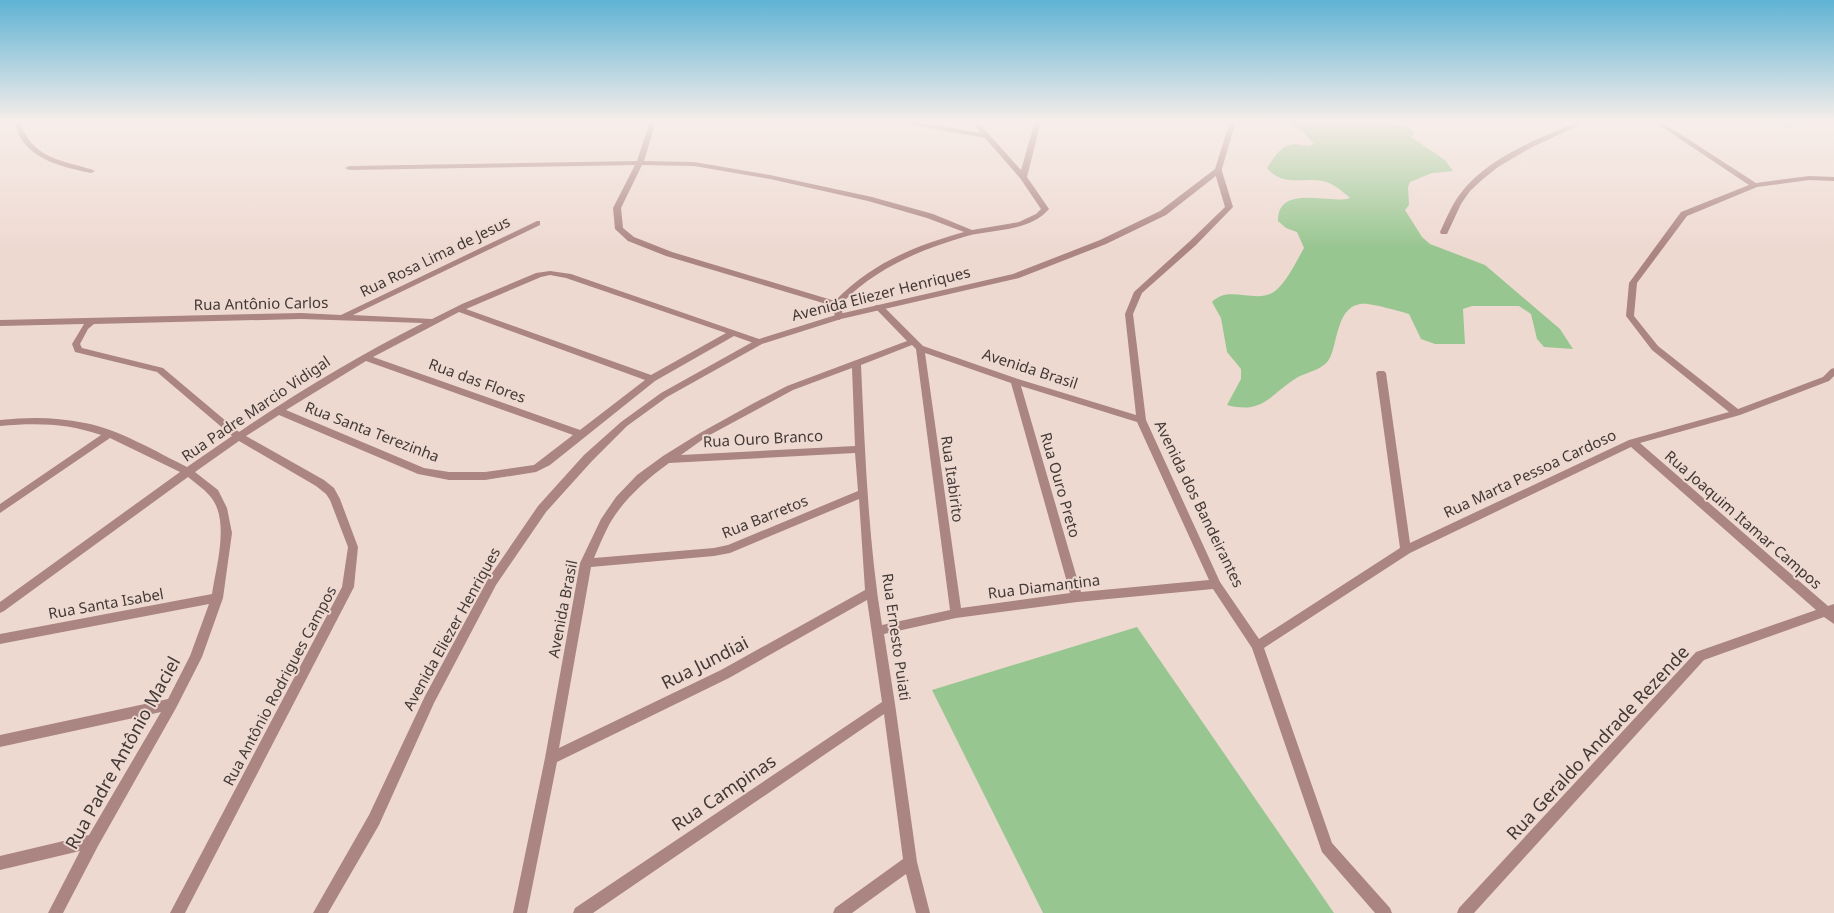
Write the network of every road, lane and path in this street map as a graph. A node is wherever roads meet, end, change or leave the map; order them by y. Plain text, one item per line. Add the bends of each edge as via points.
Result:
1 (640, 163) edge
2 (64, 164) edge
3 (605, 164) edge
4 (673, 164) edge
5 (1011, 164) edge
6 (1027, 164) edge
7 (1220, 164) edge
8 (1500, 164) edge
9 (1721, 164) edge
10 (349, 168) dead end
11 (1218, 170) junction
12 (91, 171) dead end
13 (1023, 177) junction
14 (1834, 179) edge
15 (1755, 186) junction
16 (537, 223) dead end
17 (1444, 232) dead end
18 (972, 233) junction
19 (837, 304) junction
20 (879, 307) junction
21 (459, 309) junction
22 (344, 317) junction
23 (839, 317) junction
24 (92, 321) junction
25 (430, 321) junction
26 (0, 323) edge
27 (732, 333) junction
28 (759, 342) junction
29 (916, 345) junction
30 (364, 357) junction
31 (856, 363) junction
32 (1834, 371) edge
33 (1381, 373) dead end
34 (652, 379) junction
35 (1826, 379) junction
36 (1015, 381) junction
37 (1834, 386) edge
38 (277, 410) junction
39 (1737, 413) junction
40 (1141, 420) junction
41 (2, 424) edge
42 (109, 434) junction
43 (580, 434) junction
44 (238, 436) junction
45 (1632, 442) junction
46 (860, 449) junction
47 (667, 459) junction
48 (189, 472) junction
49 (864, 494) junction
50 (0, 510) edge
51 (1406, 550) junction
52 (586, 563) junction
53 (1216, 584) junction
54 (871, 592) junction
55 (1077, 597) junction
56 (216, 598) junction
57 (0, 608) edge
58 (956, 613) junction
59 (1831, 613) edge
60 (877, 631) junction
61 (0, 638) edge
62 (1257, 646) junction
63 (172, 704) junction
64 (889, 704) junction
65 (0, 741) edge
66 (551, 758) junction
67 (93, 841) junction
68 (910, 862) junction
69 (0, 863) edge
70 (55, 913) edge
71 (177, 913) edge
72 (320, 913) edge
73 (520, 913) edge
74 (580, 913) edge
75 (840, 913) edge
76 (923, 913) edge
77 (1385, 913) edge
78 (1464, 913) edge

1 - 19 street via 617,208 619,229 631,239 669,254
2 - 12 street
3 - 10 street
4 - 18 street via 694,164 770,177 868,199
5 - 13 street
6 - 13 street
7 - 11 street
8 - 17 street via 1474,182 1457,204
9 - 15 street
11 - 20 street, Avenida Eliezer Henriques via 1163,213 1103,242 1016,276
11 - 40 street, Avenida dos Bandeirantes via 1229,207 1138,292 1129,314
13 - 18 street via 1045,209 1039,216
14 - 15 street via 1809,178
15 - 39 street via 1684,214 1632,283 1630,316 1655,348
16 - 22 street, Rua Rosa Lima de Jesus
18 - 19 street via 915,251 884,266 856,284
19 - 23 street
20 - 23 street, Avenida Eliezer Henriques
20 - 29 street, Avenida Brasil
21 - 25 street, Rua Padre Marcio Vidigal
21 - 27 street, Rua Padre Marcio Vidigal via 528,279 550,273 568,276
21 - 34 street
22 - 24 street, Rua Antônio Carlos
22 - 25 street, Rua Antônio Carlos
23 - 28 street, Avenida Eliezer Henriques
24 - 26 street, Rua Antônio Carlos
24 - 44 street, Rua Antônio Rodrigues Campos via 79,337 78,350 160,370
25 - 30 street, Rua Padre Marcio Vidigal
27 - 28 street
27 - 34 street
28 - 72 street, Avenida Eliezer Henriques via 664,394 624,424 542,509 492,582 429,700 374,820
29 - 31 street, Avenida Brasil
29 - 36 street, Avenida Brasil
29 - 58 street, Rua Itabirito
30 - 38 street, Rua Padre Marcio Vidigal
30 - 43 street, Rua das Flores
31 - 46 street, Rua Ernesto Puiati
31 - 47 street, Avenida Brasil via 790,388 703,435
32 - 35 street, Rua Marta Pessoa Cardoso
33 - 51 street
34 - 43 street
35 - 37 street
35 - 39 street, Rua Marta Pessoa Cardoso
36 - 40 street, Avenida Brasil
36 - 55 street, Rua Ouro Preto
38 - 43 street, Rua Santa Terezinha via 399,462 440,474 485,476 536,468
38 - 44 street, Rua Padre Marcio Vidigal
39 - 45 street, Rua Marta Pessoa Cardoso
40 - 53 street, Avenida dos Bandeirantes
41 - 42 street, Rua Padre Antônio Maciel via 57,422
42 - 48 street, Rua Padre Antônio Maciel
42 - 50 street
44 - 48 street, Rua Padre Marcio Vidigal
44 - 71 street, Rua Antônio Rodrigues Campos via 330,491 353,547 352,572 348,587
45 - 51 street, Rua Marta Pessoa Cardoso
45 - 59 street, Rua Joaquim Itamar Campos
46 - 47 street, Rua Ouro Branco
46 - 49 street, Rua Ernesto Puiati
47 - 52 street, Avenida Brasil via 641,478 620,500 605,522
48 - 56 street, Rua Padre Antônio Maciel via 214,493 222,508 227,533
48 - 57 street, Rua Padre Marcio Vidigal
49 - 52 street, Rua Barretos via 730,549
49 - 54 street, Rua Ernesto Puiati
51 - 62 street, Rua Marta Pessoa Cardoso
52 - 66 street, Avenida Brasil
53 - 55 street, Rua Diamantina
53 - 62 street, Avenida dos Bandeirantes
54 - 60 street, Rua Ernesto Puiati
54 - 66 street, Rua Jundiai via 725,674
55 - 58 street, Rua Diamantina
56 - 61 street, Rua Santa Isabel
56 - 63 street, Rua Padre Antônio Maciel via 196,657
58 - 60 street, Rua Diamantina
59 - 78 street, Rua Geraldo Andrade Rezende via 1700,656
60 - 64 street, Rua Ernesto Puiati
62 - 77 street, Avenida dos Bandeirantes via 1327,847
63 - 65 street
63 - 67 street, Rua Padre Antônio Maciel
64 - 68 street, Rua Ernesto Puiati
64 - 74 street, Rua Campinas
66 - 73 street, Avenida Brasil
67 - 69 street
67 - 70 street, Rua Padre Antônio Maciel
68 - 75 street
68 - 76 street, Rua Ernesto Puiati

